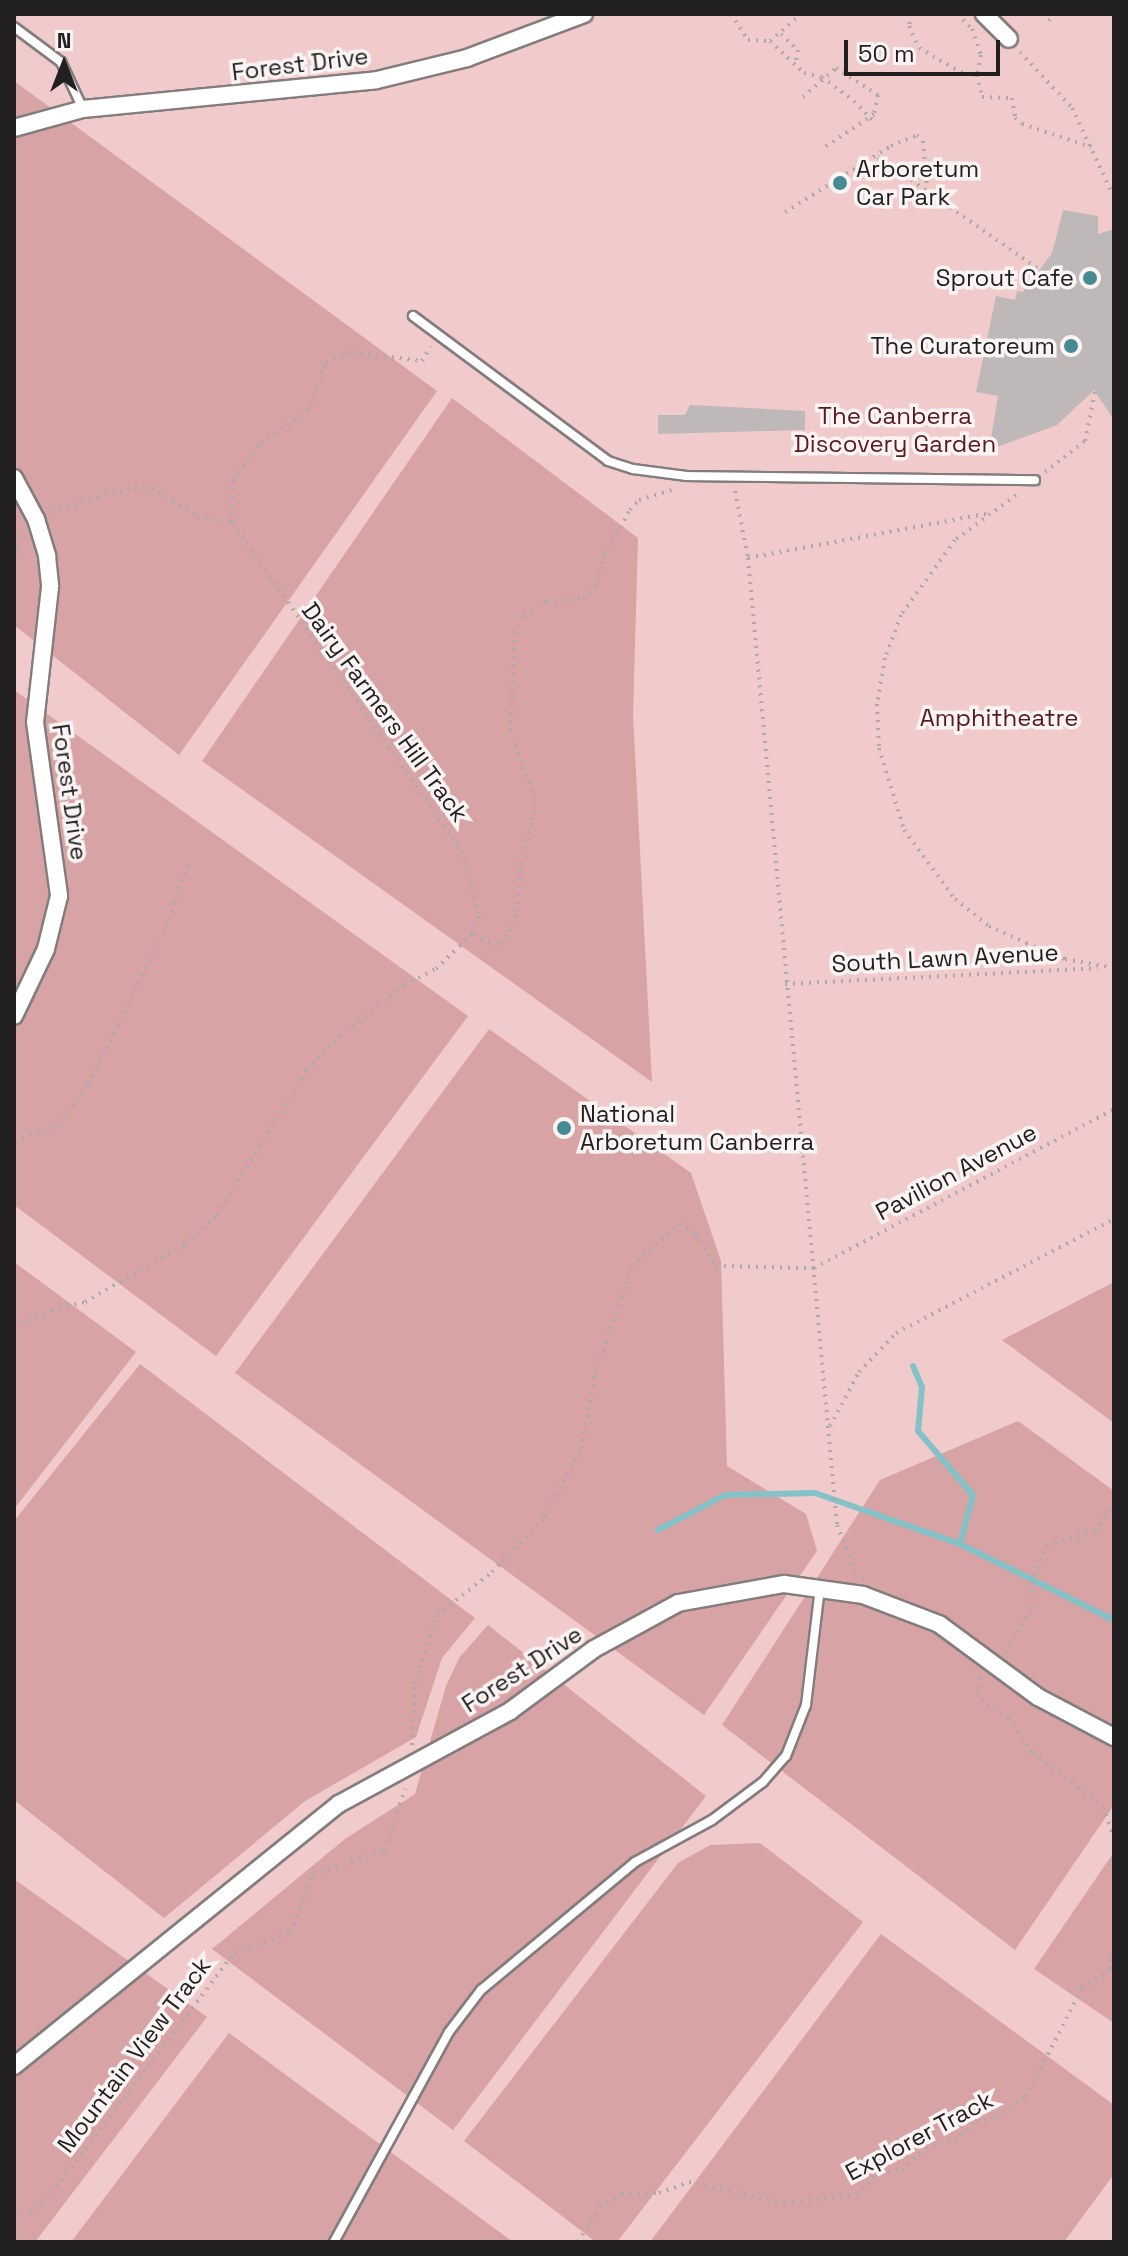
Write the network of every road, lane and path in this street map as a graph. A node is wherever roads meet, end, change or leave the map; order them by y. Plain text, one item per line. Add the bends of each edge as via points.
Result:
1 (584, 14) edge
2 (731, 14) edge
3 (911, 14) edge
4 (957, 14) edge
5 (984, 14) edge
6 (1046, 14) edge
7 (1053, 14) edge
8 (798, 17) dead end
9 (14, 27) edge
10 (781, 34) junction
11 (1009, 39) joint
12 (770, 41) junction
13 (795, 66) junction
14 (977, 75) junction
15 (822, 77) junction
16 (803, 97) dead end
17 (83, 109) junction
18 (872, 119) junction
19 (14, 128) edge
20 (825, 147) dead end
21 (1091, 147) junction
22 (877, 156) junction
23 (927, 187) junction
24 (1114, 197) edge
25 (785, 212) dead end
26 (1040, 270) dead end
27 (413, 316) joint
28 (1095, 392) dead end
29 (1085, 441) dead end
30 (733, 477) junction
31 (14, 478) edge
32 (1035, 480) dead end
33 (655, 494) dead end
34 (36, 519) junction
35 (232, 522) junction
36 (748, 558) junction
37 (14, 563) edge
38 (189, 862) dead end
39 (473, 933) junction
40 (1106, 967) junction
41 (1114, 968) edge
42 (785, 984) junction
43 (14, 1016) edge
44 (1114, 1109) edge
45 (14, 1139) edge
46 (1114, 1219) edge
47 (814, 1268) junction
48 (14, 1328) edge
49 (829, 1427) junction
50 (1114, 1504) edge
51 (820, 1586) junction
52 (863, 1595) junction
53 (998, 1666) junction
54 (1114, 1737) edge
55 (411, 1763) junction
56 (1114, 1838) edge
57 (1114, 1944) edge
58 (14, 2066) edge
59 (14, 2219) edge
60 (334, 2242) edge
61 (578, 2242) edge

1 - 17 street, Forest Drive via 467,58 377,80
2 - 12 path via 748,40
3 - 14 path via 909,26 919,48 964,74
4 - 14 path via 972,29 981,55
5 - 11 street
6 - 7 path via 1049,21
8 - 10 path
9 - 17 lane via 61,62
10 - 12 path
10 - 13 path via 798,50
11 - 21 path via 1072,108
12 - 13 path
13 - 15 path
14 - 21 path via 982,97 1012,98 1015,118 1022,124
15 - 16 path
15 - 18 path
15 - 18 path via 841,68 871,86 879,102
17 - 19 street, Forest Drive
18 - 20 path
21 - 24 path
22 - 23 path
22 - 23 path via 892,142 921,136
22 - 25 path
23 - 26 path
27 - 30 lane via 608,461 645,472
27 - 35 path via 432,347 422,361 352,352 326,362 308,411 261,443 233,479
28 - 29 path
30 - 32 lane
30 - 36 path
31 - 34 street, Forest Drive
33 - 39 path via 630,510 604,555 595,587 583,598 546,602 524,615 515,633 510,730 535,799 533,820 521,864 517,912 502,944 488,943
34 - 35 path via 76,501 135,487 152,488 197,516
34 - 37 path via 21,528
34 - 43 street, Forest Drive via 50,587 37,682 36,750 59,896 51,938
35 - 39 path, Dairy Farmers Hill Track via 463,853 479,914
36 - 40 path via 994,512 955,540 923,578 895,630 877,704 888,788 904,830 926,865 989,926 1065,959
36 - 42 path
38 - 45 path via 166,927 89,1084 58,1126
39 - 48 path via 436,969 404,985 328,1047 307,1070 225,1204 185,1245 85,1302 51,1310
40 - 41 path
40 - 42 path, South Lawn Avenue
42 - 47 path
44 - 47 path, Pavilion Avenue
46 - 49 path via 896,1333 859,1372
47 - 49 path
47 - 55 path, Mountain View Track via 716,1266 696,1234 679,1224 632,1267 595,1374 581,1449 545,1517 492,1572 437,1615 415,1683
49 - 52 path via 837,1525
50 - 53 path via 1095,1531 1047,1545 1031,1583 1032,1607
51 - 52 street, Forest Drive
51 - 55 street, Forest Drive via 742,1588 678,1603 594,1649 510,1711
51 - 60 lane via 806,1705 786,1756 763,1782 712,1820 635,1862 481,1990 449,2032
52 - 53 street, Forest Drive via 939,1624
53 - 54 street, Forest Drive via 1073,1719
53 - 56 path via 981,1678 977,1693 1008,1718 1033,1753 1103,1807
55 - 58 street, Forest Drive via 286,1841
55 - 59 path, Mountain View Track via 384,1850 313,1875 291,1932 234,1953 42,2206
57 - 61 path, Explorer Track via 1110,1969 1082,1988 1026,2097 996,2117 976,2122 955,2140 925,2148 902,2170 880,2173 857,2195 784,2203 689,2182 659,2193 622,2194 600,2207

